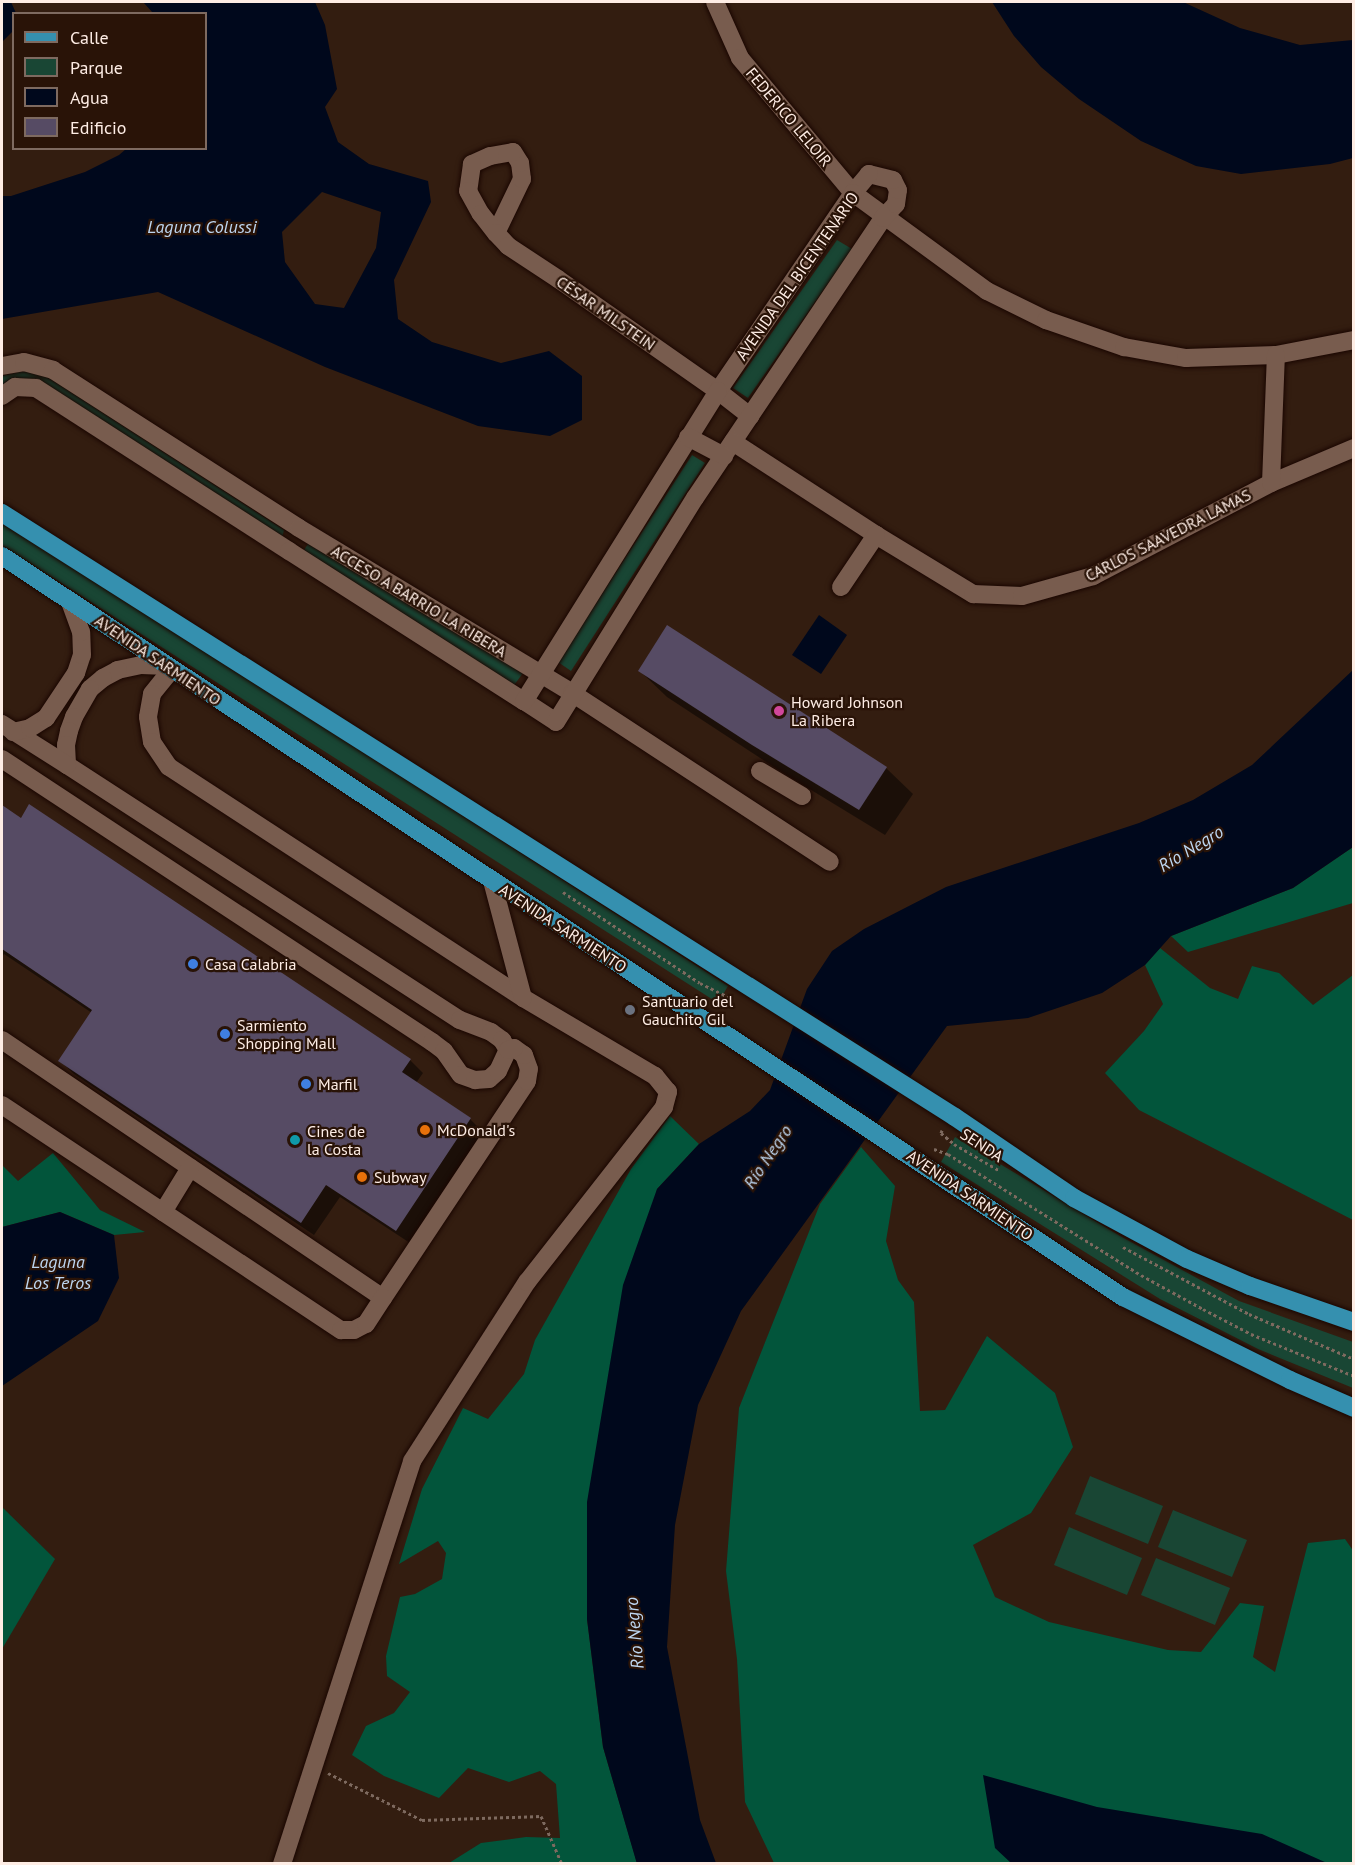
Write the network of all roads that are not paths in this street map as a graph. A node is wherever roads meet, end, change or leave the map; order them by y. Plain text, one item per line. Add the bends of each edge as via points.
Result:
1 (715, 2) edge
2 (853, 193) junction
3 (883, 218) junction
4 (496, 233) dead end
5 (1353, 340) edge
6 (1276, 355) junction
7 (2, 366) edge
8 (718, 391) junction
9 (2, 396) edge
10 (750, 416) junction
11 (688, 437) junction
12 (1353, 448) edge
13 (728, 449) junction
14 (1271, 483) junction
15 (2, 513) edge
16 (299, 528) junction
17 (876, 535) junction
18 (289, 552) junction
19 (2, 556) edge
20 (841, 587) dead end
21 (70, 601) junction
22 (170, 668) junction
23 (540, 675) junction
24 (572, 693) junction
25 (524, 701) junction
26 (7, 728) edge
27 (2, 759) edge
28 (67, 765) junction
29 (760, 771) dead end
30 (802, 796) dead end
31 (191, 848) junction
32 (830, 862) dead end
33 (170, 870) junction
34 (492, 881) junction
35 (523, 998) junction
36 (2, 1040) edge
37 (508, 1050) junction
38 (2, 1105) edge
39 (190, 1168) junction
40 (163, 1212) junction
41 (383, 1298) junction
42 (1353, 1322) edge
43 (1353, 1408) edge
44 (282, 1863) edge

1 - 2 street, FEDERICO LELOIR via 740,58
2 - 3 street, FEDERICO LELOIR
2 - 3 street, AVENIDA DEL BICENTENARIO via 869,174 893,180 898,190 896,204
2 - 8 street, AVENIDA DEL BICENTENARIO
3 - 6 street, FEDERICO LELOIR via 987,291 1057,324 1124,347 1186,358
3 - 10 street, AVENIDA DEL BICENTENARIO
4 - 8 street, CÉSAR MILSTEIN via 508,246
5 - 6 street, FEDERICO LELOIR
6 - 14 street
7 - 16 street, ACCESO A BARRIO LA RIBERA via 24,362 53,370
8 - 10 street, CÉSAR MILSTEIN
8 - 11 street, AVENIDA DEL BICENTENARIO
9 - 18 street via 15,387 36,388
10 - 13 street, AVENIDA DEL BICENTENARIO
11 - 13 street, CARLOS SAAVEDRA LAMAS
11 - 23 street, AVENIDA DEL BICENTENARIO
12 - 14 street, CARLOS SAAVEDRA LAMAS
13 - 17 street, CARLOS SAAVEDRA LAMAS
13 - 24 street, AVENIDA DEL BICENTENARIO
14 - 17 street, CARLOS SAAVEDRA LAMAS via 1093,576 1022,596 973,594
15 - 42 main road via 747,986 949,1123 1074,1198 1187,1259
16 - 18 street
16 - 23 street, ACCESO A BARRIO LA RIBERA
17 - 20 street
18 - 25 street
19 - 21 main road, AVENIDA SARMIENTO
21 - 22 main road, AVENIDA SARMIENTO
21 - 26 street via 81,632 82,655 76,673 46,718 30,728
22 - 28 street via 141,665 118,670 90,689 69,731
22 - 34 main road, AVENIDA SARMIENTO
22 - 35 street via 152,694 148,717 152,742 169,767
23 - 24 street, ACCESO A BARRIO LA RIBERA
23 - 25 street, AVENIDA DEL BICENTENARIO
24 - 25 street, AVENIDA DEL BICENTENARIO via 556,722
24 - 32 street, ACCESO A BARRIO LA RIBERA
26 - 28 street
27 - 33 street
28 - 31 street
29 - 30 street
31 - 33 street
31 - 37 street via 460,1020 491,1032
33 - 37 street via 432,1041 461,1074 476,1080 489,1079 498,1071
34 - 35 street
34 - 43 main road, AVENIDA SARMIENTO via 719,1031 929,1159 1123,1297
35 - 44 street via 655,1076 668,1092 664,1107 527,1282 412,1461
36 - 39 street
37 - 41 street via 514,1048 524,1055 529,1069 527,1081
38 - 40 street
39 - 40 street
39 - 41 street
40 - 41 street via 341,1330 354,1330 366,1324

